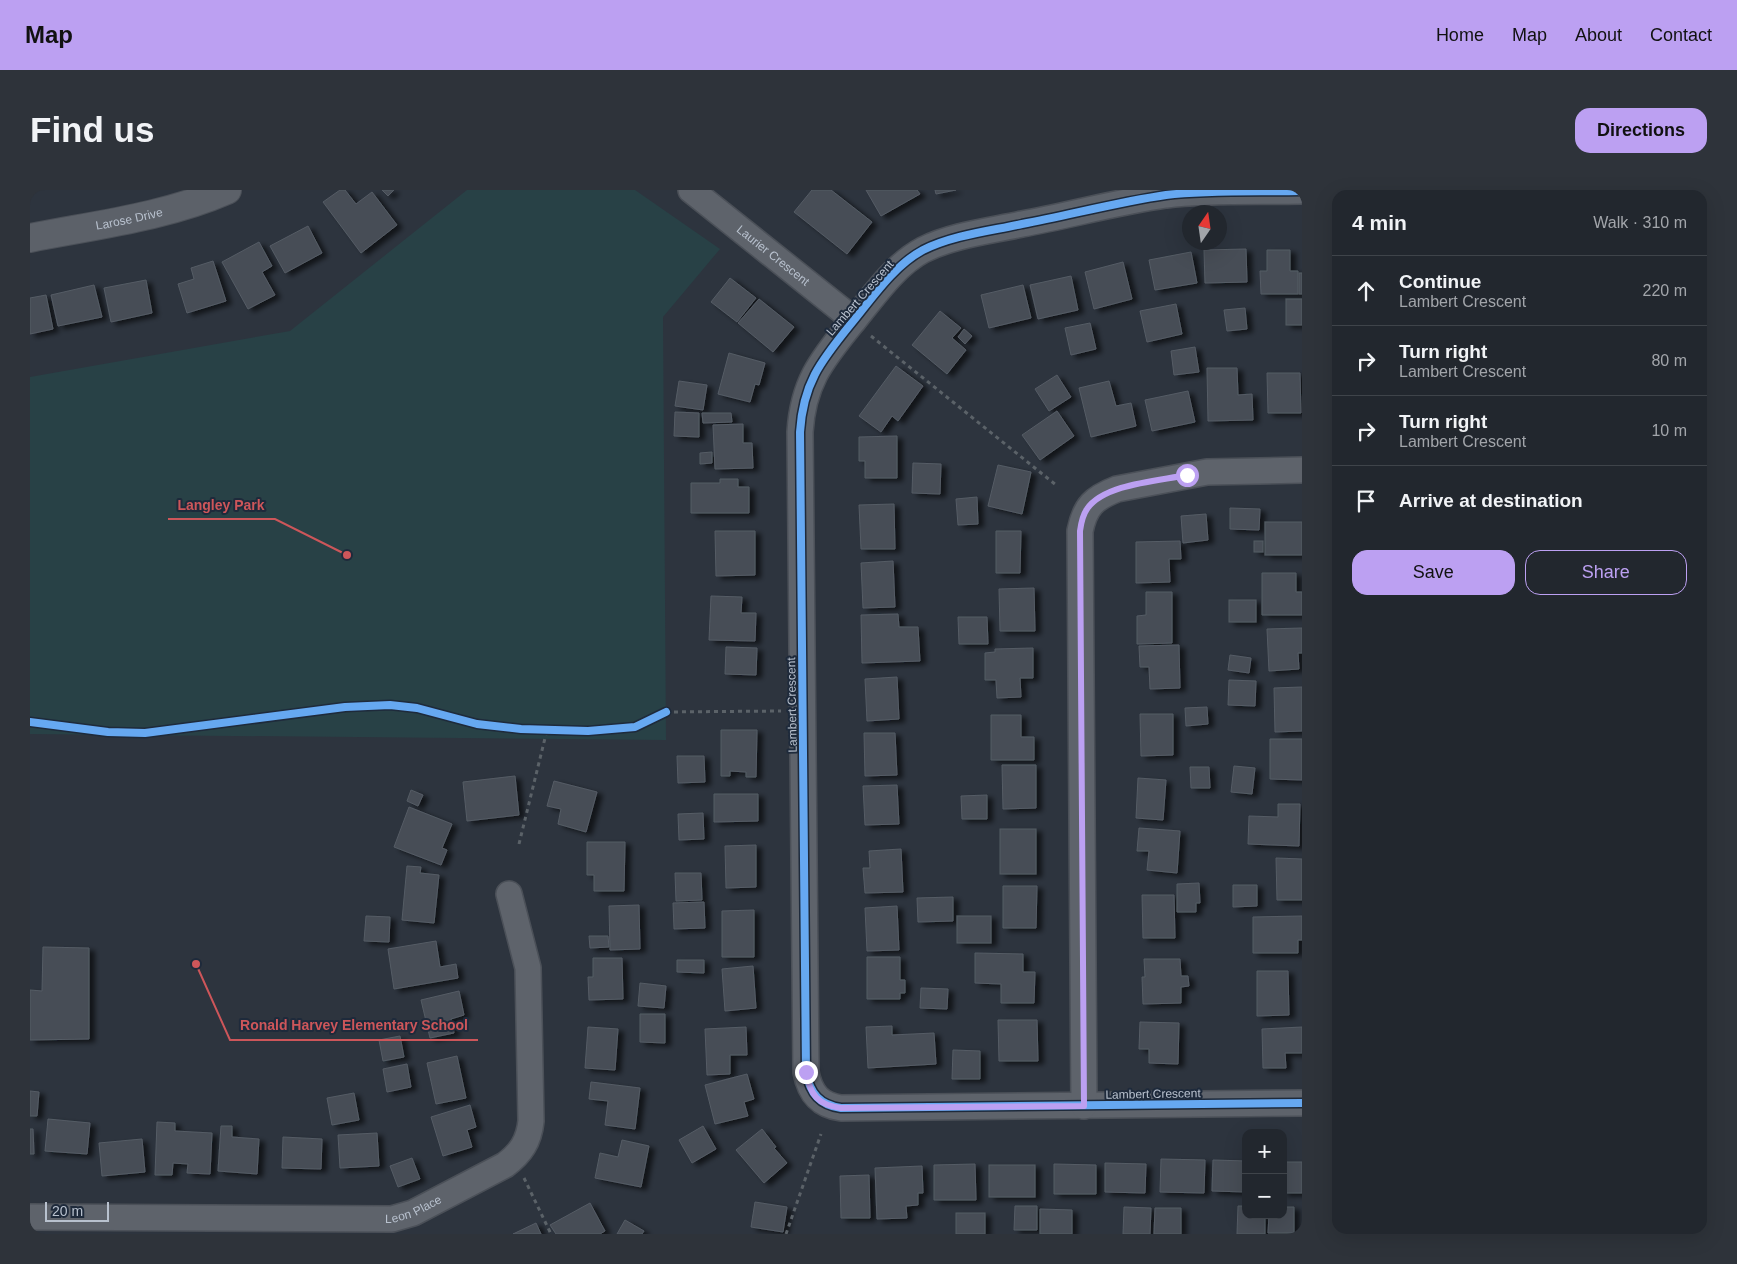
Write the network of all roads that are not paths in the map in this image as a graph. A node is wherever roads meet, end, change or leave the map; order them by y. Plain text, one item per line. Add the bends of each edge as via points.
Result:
1 (227, 190) edge
2 (691, 190) edge
3 (1302, 191) edge
4 (30, 238) edge
5 (854, 321) junction
6 (1302, 470) edge
7 (509, 894) dead end
8 (1302, 1103) edge
9 (1084, 1106) junction
10 (30, 1218) edge

1 - 4 street, Larose Drive via 159,212
2 - 5 street, Laurier Crescent
3 - 5 street, Lambert Crescent via 1166,195 947,241 923,250 901,266
5 - 9 street, Lambert Crescent via 816,372 806,393 801,418 806,1072 811,1091 826,1104 841,1108
6 - 9 street via 1207,472 1117,489 1093,502 1082,519
7 - 10 street, Leon Place via 528,968 531,1121 525,1146 514,1159 414,1213 392,1219
8 - 9 street, Lambert Crescent

